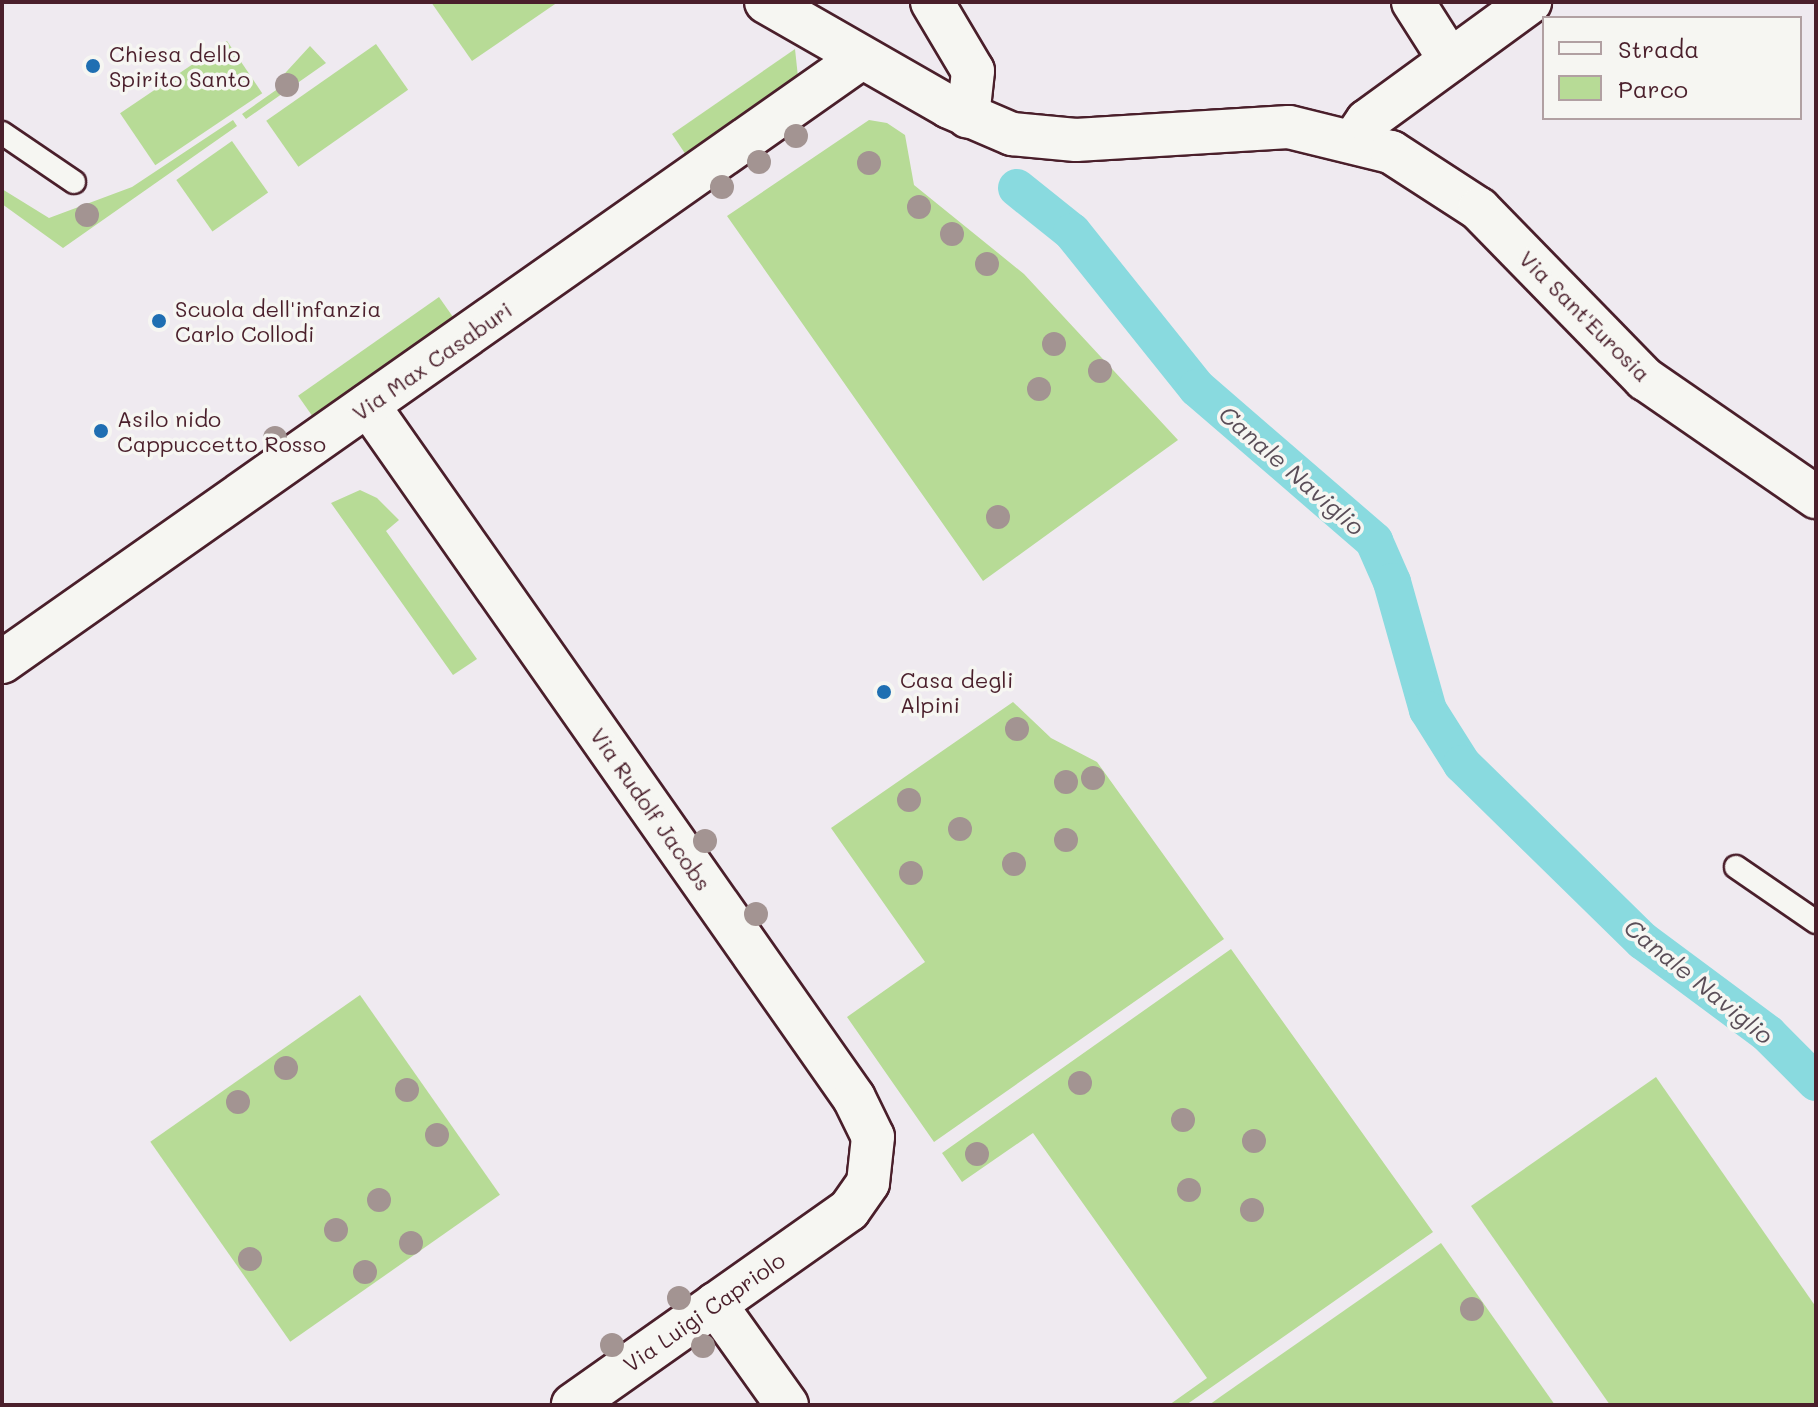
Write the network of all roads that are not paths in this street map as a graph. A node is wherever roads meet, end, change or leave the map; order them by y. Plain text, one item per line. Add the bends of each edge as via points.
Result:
1 (766, 2) edge
2 (932, 2) edge
3 (1413, 2) edge
4 (1530, 2) edge
5 (861, 58) junction
6 (1450, 60) junction
7 (968, 117) junction
8 (2, 133) edge
9 (1354, 140) junction
10 (74, 182) dead end
11 (368, 405) junction
12 (1816, 497) edge
13 (2, 662) edge
14 (1736, 867) dead end
15 (1816, 922) edge
16 (836, 1220) joint
17 (715, 1304) junction
18 (573, 1405) edge
19 (787, 1405) edge

1 - 5 street, Via Sant'Eurosia
2 - 7 street via 973,71
3 - 6 street
4 - 6 street
5 - 7 street, Via Sant'Eurosia
5 - 11 street, Via Max Casaburi
6 - 9 street via 1367,121
7 - 9 street, Via Sant'Eurosia via 1041,139 1273,127
8 - 10 lane
9 - 12 street, Via Sant'Eurosia via 1405,159 1453,189 1645,379
11 - 13 street, Via Max Casaburi
11 - 16 street, Via Rudolf Jacobs via 862,1110 873,1137 873,1168 860,1198
14 - 15 lane
16 - 17 street, Via Luigi Capriolo
17 - 18 street, Via Luigi Capriolo
17 - 19 street

